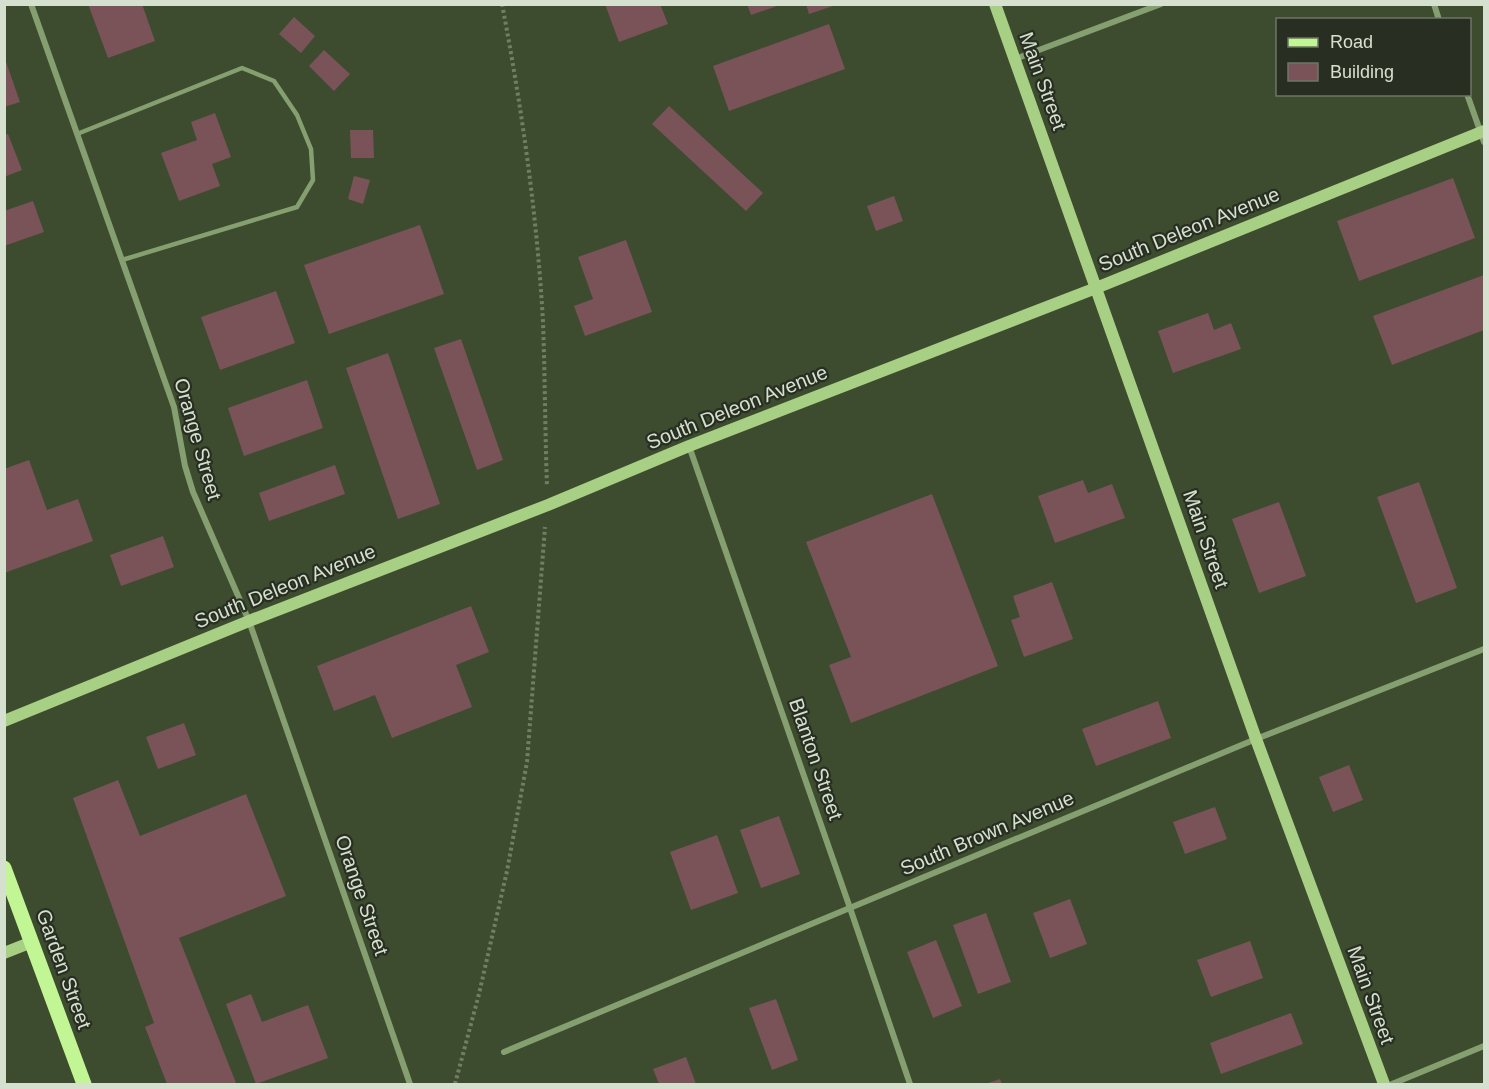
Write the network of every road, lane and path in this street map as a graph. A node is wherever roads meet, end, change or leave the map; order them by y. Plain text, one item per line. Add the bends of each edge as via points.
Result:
1 (31, 4) edge
2 (502, 4) edge
3 (995, 4) edge
4 (1161, 4) edge
5 (1015, 59) junction
6 (1468, 96) edge
7 (77, 134) junction
8 (1483, 135) edge
9 (122, 260) junction
10 (1096, 288) junction
11 (689, 446) junction
12 (547, 486) dead end
13 (544, 537) dead end
14 (249, 621) junction
15 (1485, 649) edge
16 (4, 720) edge
17 (1256, 739) junction
18 (4, 868) edge
19 (850, 908) junction
20 (32, 942) junction
21 (4, 953) edge
22 (1485, 1046) edge
23 (504, 1052) dead end
24 (84, 1084) edge
25 (410, 1084) edge
26 (455, 1084) edge
27 (910, 1084) edge
28 (1384, 1084) edge
29 (1392, 1084) edge

1 - 7 street, Orange Street
2 - 12 path via 528,163 542,320
3 - 5 street, Main Street
4 - 5 street
5 - 10 street, Main Street
6 - 8 street
7 - 9 street, Orange Street
7 - 9 lane via 243,68 274,81 297,114 312,149 313,180 297,207
8 - 10 street, South Deleon Avenue
9 - 14 street, Orange Street via 174,407 193,492
10 - 11 street, South Deleon Avenue
10 - 17 street, Main Street
11 - 14 street, South Deleon Avenue via 548,506
11 - 19 street, Blanton Street
13 - 26 path via 527,762 507,871
14 - 16 street, South Deleon Avenue
14 - 25 street, Orange Street
15 - 17 street, South Brown Avenue
17 - 19 street, South Brown Avenue
17 - 28 street, Main Street
18 - 20 main road, Garden Street
19 - 23 street, South Brown Avenue
19 - 27 street, Blanton Street
20 - 21 street
20 - 24 main road, Garden Street
22 - 29 street

